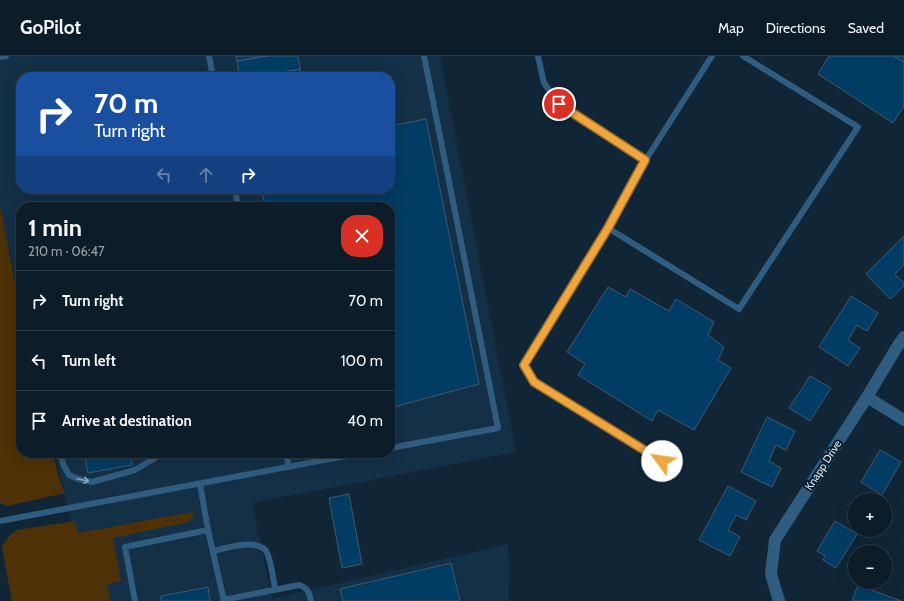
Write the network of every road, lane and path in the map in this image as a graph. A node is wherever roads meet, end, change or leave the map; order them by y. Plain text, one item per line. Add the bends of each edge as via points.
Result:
1 (6, 56) edge
2 (209, 56) edge
3 (424, 56) edge
4 (538, 56) edge
5 (712, 56) edge
6 (743, 56) edge
7 (0, 57) edge
8 (212, 72) edge
9 (645, 160) junction
10 (608, 228) junction
11 (904, 337) edge
12 (867, 397) junction
13 (904, 420) edge
14 (395, 447) edge
15 (62, 458) edge
16 (156, 458) dead end
17 (287, 458) edge
18 (336, 458) edge
19 (662, 461) dead end
20 (289, 467) junction
21 (200, 484) junction
22 (0, 521) edge
23 (208, 530) junction
24 (213, 551) junction
25 (275, 590) junction
26 (224, 600) edge
27 (135, 601) edge
28 (311, 601) edge
29 (779, 601) edge

1 - 7 lane
2 - 8 lane
3 - 14 lane via 498,428
4 - 9 lane via 544,83 559,104
5 - 9 lane
6 - 10 lane via 858,127 739,310
9 - 10 lane
10 - 19 lane via 524,365 534,382
11 - 12 street, Knapp Drive
12 - 13 street
12 - 29 street, Knapp Drive via 775,540 771,574
15 -> 16 lane via 69,475 92,482 135,470
17 - 20 lane
18 - 20 lane
20 - 21 lane
21 - 22 lane
21 - 23 lane
23 - 24 lane
23 - 27 lane via 124,546
24 - 25 lane via 251,544 260,546 268,553
24 - 26 lane
25 - 26 lane
25 - 28 lane via 300,584 306,587

